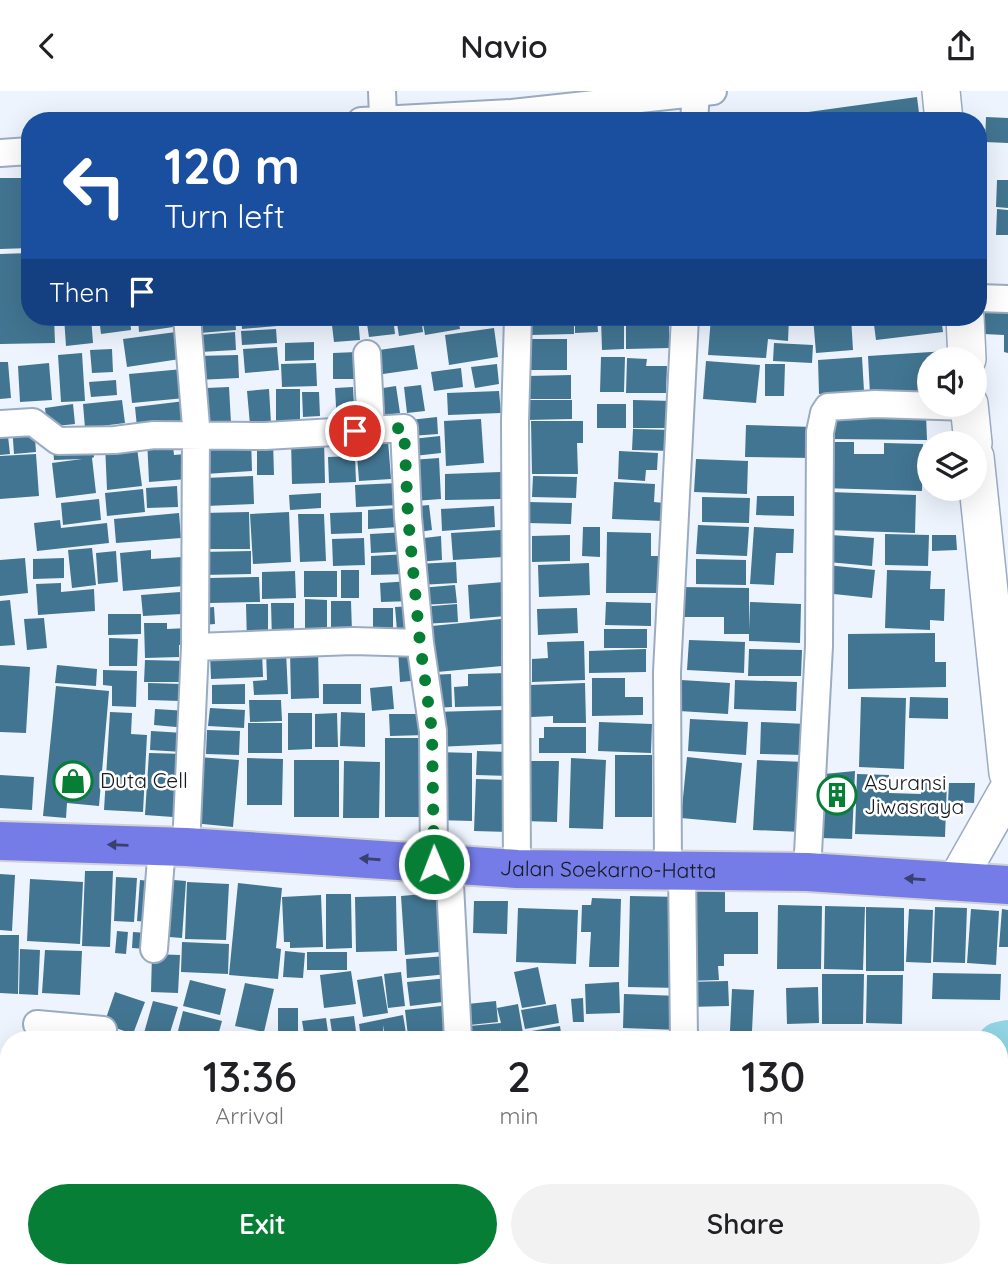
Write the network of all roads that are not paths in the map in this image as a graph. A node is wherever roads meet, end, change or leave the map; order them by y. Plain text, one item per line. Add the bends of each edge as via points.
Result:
1 (382, 91) edge
2 (941, 91) edge
3 (704, 92) edge
4 (374, 112) edge
5 (550, 112) edge
6 (697, 112) edge
7 (943, 112) edge
8 (21, 152) edge
9 (0, 153) edge
10 (987, 298) edge
11 (1008, 299) edge
12 (188, 326) edge
13 (518, 326) edge
14 (685, 326) edge
15 (965, 326) edge
16 (966, 347) edge
17 (367, 354) dead end
18 (917, 405) edge
19 (0, 425) edge
20 (371, 430) junction
21 (196, 434) junction
22 (980, 501) edge
23 (420, 643) junction
24 (195, 647) junction
25 (1008, 773) edge
26 (1008, 790) edge
27 (0, 841) edge
28 (174, 847) junction
29 (442, 864) junction
30 (517, 869) junction
31 (675, 869) junction
32 (807, 871) junction
33 (956, 882) junction
34 (1008, 884) edge
35 (154, 949) dead end
36 (37, 1024) dead end
37 (103, 1031) edge
38 (457, 1031) edge
39 (684, 1031) edge

1 - 4 street
2 - 7 main road
3 - 5 street
3 - 6 street
8 - 9 street
10 - 11 street
12 - 21 street
13 - 30 street
14 - 31 street via 667,672
15 - 16 main road
17 - 20 street
18 - 32 street via 828,407 824,413 820,432 819,646
19 - 21 street via 33,422 58,441
20 - 21 street via 265,436
20 - 23 street via 404,428
21 - 24 street
22 - 25 main road
23 - 24 street
23 - 29 street
24 - 28 street
26 - 33 main road
28 -> 27 highway, Jalan Soekarno-Hatta
29 -> 28 highway, Jalan Soekarno-Hatta
28 - 35 street
29 - 30 highway, Jalan Soekarno-Hatta
29 - 38 street
30 - 31 highway, Jalan Soekarno-Hatta
31 - 32 highway, Jalan Soekarno-Hatta
31 - 39 street
33 -> 32 highway, Jalan Soekarno-Hatta
33 - 34 highway, Jalan Soekarno-Hatta
36 - 37 street

